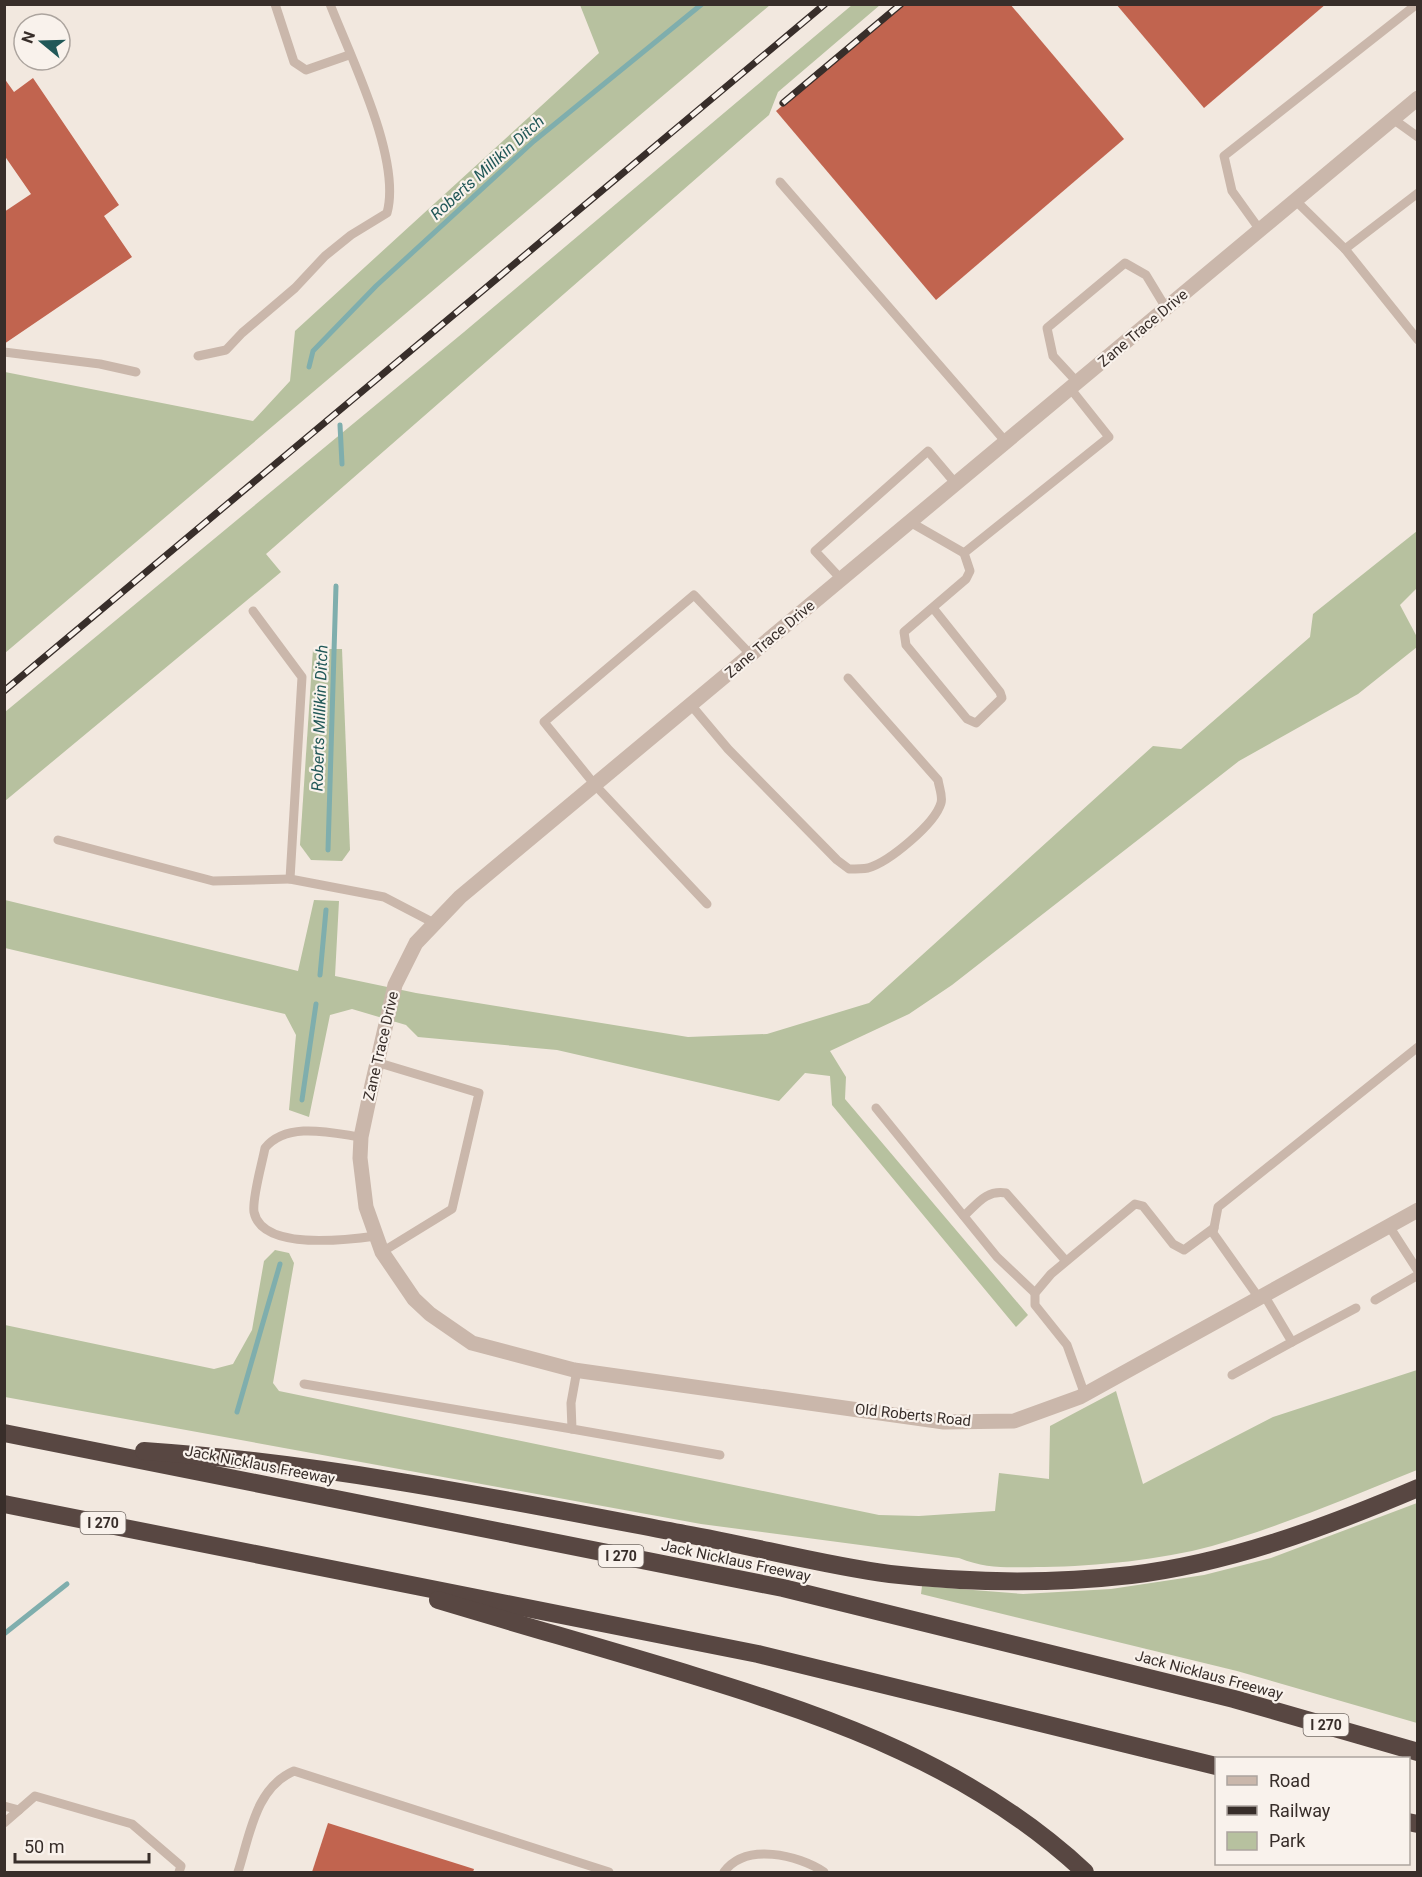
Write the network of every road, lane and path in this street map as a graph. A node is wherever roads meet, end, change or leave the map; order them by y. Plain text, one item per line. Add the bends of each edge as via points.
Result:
1 (275, 4) edge
2 (330, 4) edge
3 (1417, 4) edge
4 (349, 55) junction
5 (1418, 98) edge
6 (1393, 119) junction
7 (1418, 137) edge
8 (780, 182) dead end
9 (1418, 193) edge
10 (1295, 200) junction
11 (1260, 230) junction
12 (1345, 249) junction
13 (1166, 308) junction
14 (1418, 340) edge
15 (4, 352) edge
16 (198, 356) dead end
17 (136, 372) dead end
18 (1073, 385) junction
19 (1005, 442) junction
20 (956, 484) junction
21 (910, 522) junction
22 (964, 553) junction
23 (841, 579) junction
24 (933, 608) junction
25 (253, 611) dead end
26 (752, 654) junction
27 (848, 678) dead end
28 (691, 705) junction
29 (595, 785) junction
30 (58, 840) dead end
31 (290, 879) junction
32 (707, 904) dead end
33 (434, 923) junction
34 (1418, 1047) edge
35 (376, 1062) junction
36 (876, 1108) dead end
37 (361, 1137) junction
38 (1418, 1210) edge
39 (964, 1216) junction
40 (1389, 1226) junction
41 (1214, 1228) junction
42 (376, 1236) junction
43 (382, 1252) junction
44 (1066, 1261) junction
45 (1418, 1273) edge
46 (1035, 1293) junction
47 (1262, 1297) junction
48 (414, 1299) joint
49 (1375, 1300) dead end
50 (1356, 1308) dead end
51 (1292, 1342) junction
52 (578, 1370) junction
53 (1233, 1375) dead end
54 (304, 1384) dead end
55 (1085, 1395) junction
56 (572, 1429) junction
57 (4, 1433) edge
58 (70, 1446) junction
59 (720, 1455) dead end
60 (1418, 1488) edge
61 (4, 1504) edge
62 (339, 1569) junction
63 (1418, 1752) edge
64 (1215, 1766) edge
65 (4, 1806) edge
66 (19, 1810) junction
67 (4, 1823) edge
68 (586, 1868) edge
69 (178, 1872) edge
70 (238, 1872) edge
71 (609, 1872) edge
72 (724, 1872) edge
73 (824, 1872) edge
74 (1085, 1872) edge

1 - 4 lane via 294,62 306,70
2 - 4 lane
3 - 11 lane via 1224,156 1232,191
4 - 16 lane via 383,142 391,199 387,213 325,256 226,350
5 - 6 street, Zane Trace Drive
6 - 7 lane
6 - 10 street, Zane Trace Drive
8 - 19 lane
9 - 12 lane
10 - 11 street, Zane Trace Drive
10 - 12 lane
11 - 13 street, Zane Trace Drive
12 - 14 lane
13 - 18 street, Zane Trace Drive
13 - 18 lane via 1146,275 1125,263 1056,320 1047,328 1053,356
15 - 17 lane
18 - 19 street, Zane Trace Drive
18 - 22 lane via 1109,438
19 - 20 street, Zane Trace Drive
20 - 21 street, Zane Trace Drive
20 - 23 lane via 928,451 815,551
21 - 22 lane
21 - 23 street, Zane Trace Drive
22 - 24 lane via 970,571 966,579
23 - 26 street, Zane Trace Drive
24 - 24 lane via 1000,692 1002,698 976,723 967,719 906,645 904,632
25 - 31 lane via 302,677
26 - 28 street, Zane Trace Drive
26 - 29 lane via 694,595 685,602 544,722
27 - 28 lane via 938,780 942,800 936,815 906,843 867,868 849,869 837,860 728,749
28 - 29 street, Zane Trace Drive
29 - 32 lane
29 - 33 street, Zane Trace Drive
30 - 31 lane via 213,882
31 - 33 lane via 384,897
33 - 35 street, Zane Trace Drive via 416,943 395,985
34 - 41 lane via 1218,1207
35 - 37 street, Zane Trace Drive
35 - 43 lane via 479,1093 452,1209
36 - 39 lane
37 - 42 street, Zane Trace Drive via 366,1207
37 - 42 lane via 314,1131 292,1133 269,1143 254,1210 259,1224 270,1233 340,1241
38 - 40 street, Old Roberts Road
39 - 44 lane via 985,1195 995,1191 1006,1193
39 - 46 lane
40 - 45 lane
40 - 47 street, Old Roberts Road
41 - 44 lane via 1184,1250 1173,1245 1143,1206 1136,1204
41 - 47 lane via 1213,1233
42 - 43 street, Zane Trace Drive
43 - 48 street, Zane Trace Drive
44 - 46 lane
45 - 49 lane
46 - 55 lane via 1035,1305 1067,1345
47 - 51 lane
47 - 55 street, Old Roberts Road
48 - 52 street, Old Roberts Road via 472,1343
50 - 51 lane
51 - 53 lane
52 - 55 street, Old Roberts Road via 944,1422 1014,1421
52 - 56 lane via 571,1402
54 - 56 lane
56 - 59 lane
57 - 58 highway, Jack Nicklaus Freeway / I 270
58 - 60 highway via 225,1457 573,1513 889,1574 978,1579 1050,1581 1132,1575 1206,1561 1316,1529
58 - 63 highway, Jack Nicklaus Freeway / I 270 via 783,1588 1234,1699
61 - 62 highway, I 270
62 - 64 highway, I 270 via 758,1654
62 - 74 highway via 748,1692 888,1743 951,1774 1004,1807
65 - 66 lane
66 - 67 lane
66 - 69 lane via 35,1796 132,1824 181,1866
68 - 70 lane via 294,1771 269,1787
68 - 71 lane
72 - 73 lane via 730,1864 764,1853 810,1863

